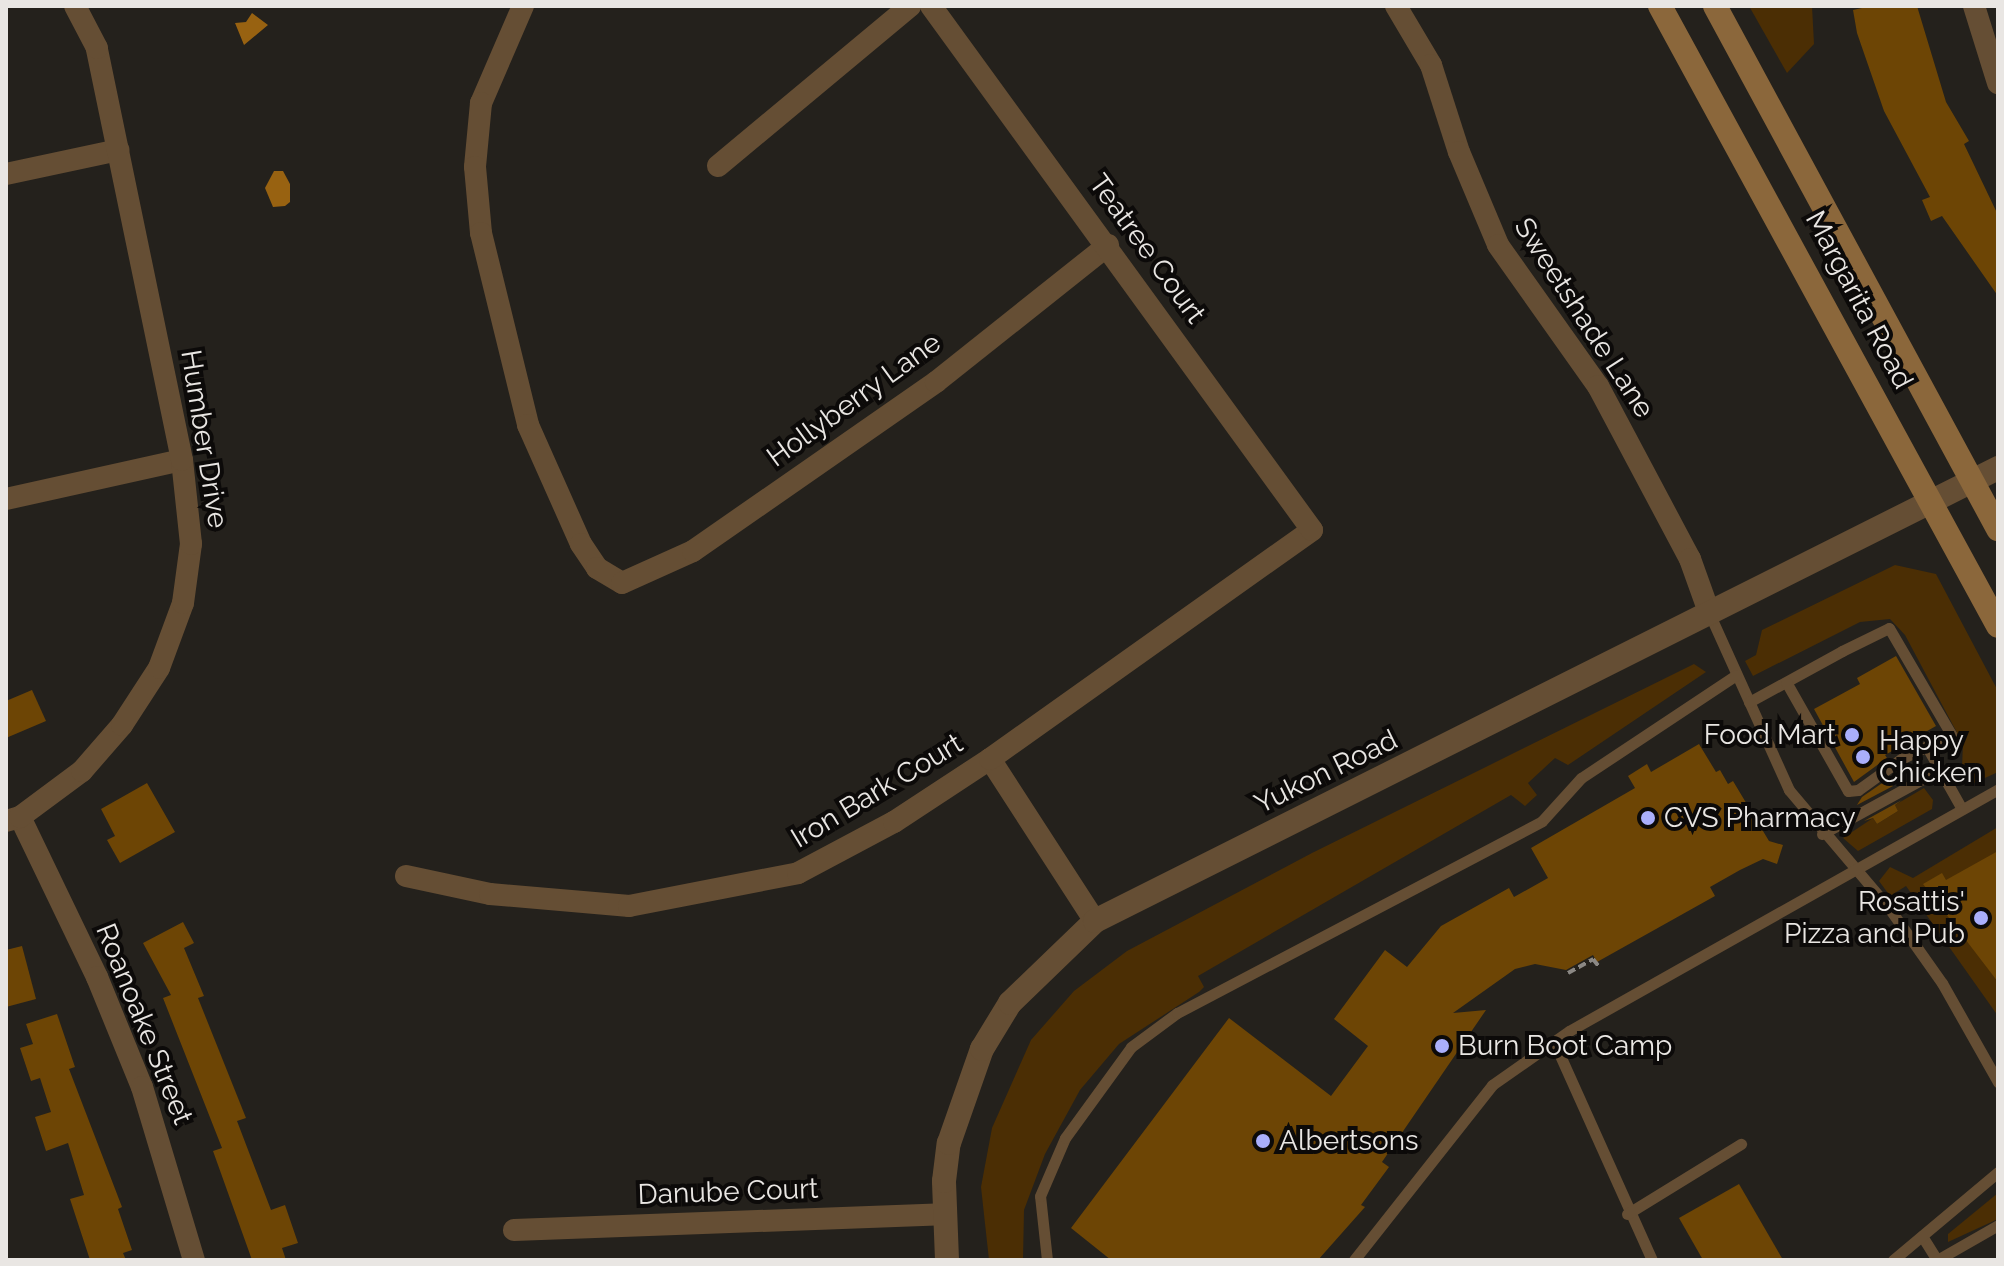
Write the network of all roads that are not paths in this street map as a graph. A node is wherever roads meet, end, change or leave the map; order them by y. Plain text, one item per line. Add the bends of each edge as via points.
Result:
1 (75, 6) edge
2 (523, 6) edge
3 (910, 6) edge
4 (931, 6) edge
5 (1396, 6) edge
6 (1660, 6) edge
7 (1715, 6) edge
8 (1974, 6) edge
9 (1998, 83) edge
10 (118, 150) junction
11 (718, 166) dead end
12 (6, 174) edge
13 (1108, 245) junction
14 (182, 460) junction
15 (1998, 468) edge
16 (1972, 481) junction
17 (6, 499) edge
18 (1932, 503) junction
19 (1998, 529) edge
20 (1312, 530) joint
21 (1710, 615) junction
22 (1998, 626) edge
23 (1736, 675) junction
24 (1786, 682) junction
25 (1749, 702) junction
26 (1927, 747) junction
27 (990, 759) junction
28 (1939, 770) junction
29 (1998, 789) edge
30 (1962, 809) junction
31 (13, 819) edge
32 (1822, 834) junction
33 (1855, 870) junction
34 (406, 876) dead end
35 (1095, 921) junction
36 (1554, 1042) junction
37 (1998, 1082) edge
38 (1741, 1144) dead end
39 (1998, 1172) edge
40 (943, 1214) junction
41 (1627, 1214) junction
42 (1998, 1225) edge
43 (514, 1230) dead end
44 (1922, 1236) junction
45 (194, 1260) edge
46 (947, 1260) edge
47 (1047, 1260) edge
48 (1354, 1260) edge
49 (1652, 1260) edge
50 (1893, 1260) edge
51 (1937, 1260) edge

1 - 10 street, Humber Drive via 97,48
2 - 13 street, Hollyberry Lane via 481,103 475,167 481,233 528,425 581,544 597,568 622,583 718,534 936,382
3 - 11 street
4 - 13 street, Teatree Court
5 - 21 street, Sweetshade Lane via 1431,65 1459,152 1498,245 1598,386 1690,559
6 - 18 main road, Margarita Road
7 - 16 main road, Margarita Road
8 - 9 street
10 - 12 street
10 - 14 street, Humber Drive
13 - 20 street, Teatree Court
14 - 17 street
14 - 31 street, Humber Drive via 191,544 183,603 159,668 122,725 82,771
15 - 16 street, Yukon Road
16 - 18 street, Yukon Road
16 - 19 main road, Margarita Road
18 - 21 street, Yukon Road
18 - 22 main road, Margarita Road
20 - 27 street, Iron Bark Court
21 - 23 lane
21 - 35 street, Yukon Road
23 - 25 lane
23 - 47 lane via 1581,778 1542,821 1177,1013 1131,1047 1065,1138 1040,1196
24 - 25 lane
24 - 26 lane via 1848,791
24 - 26 lane via 1889,628 1951,734
25 - 32 lane via 1789,790
26 - 28 lane
27 - 34 street, Iron Bark Court via 894,822 798,873 698,896 629,906 550,902
27 - 35 street
28 - 30 lane
28 - 32 lane
29 - 30 lane
30 - 33 lane
31 - 45 street, Roanoake Street via 97,977 142,1087
32 - 33 lane
33 - 36 lane
33 - 37 lane via 1942,983
35 - 40 street, Yukon Road via 1010,1003 982,1049 949,1143
36 - 41 lane
36 - 48 lane via 1492,1085
38 - 41 lane
39 - 44 lane
40 - 43 street, Danube Court
40 - 46 street, Yukon Road
41 - 49 lane
42 - 51 lane
44 - 50 lane
44 - 51 lane

